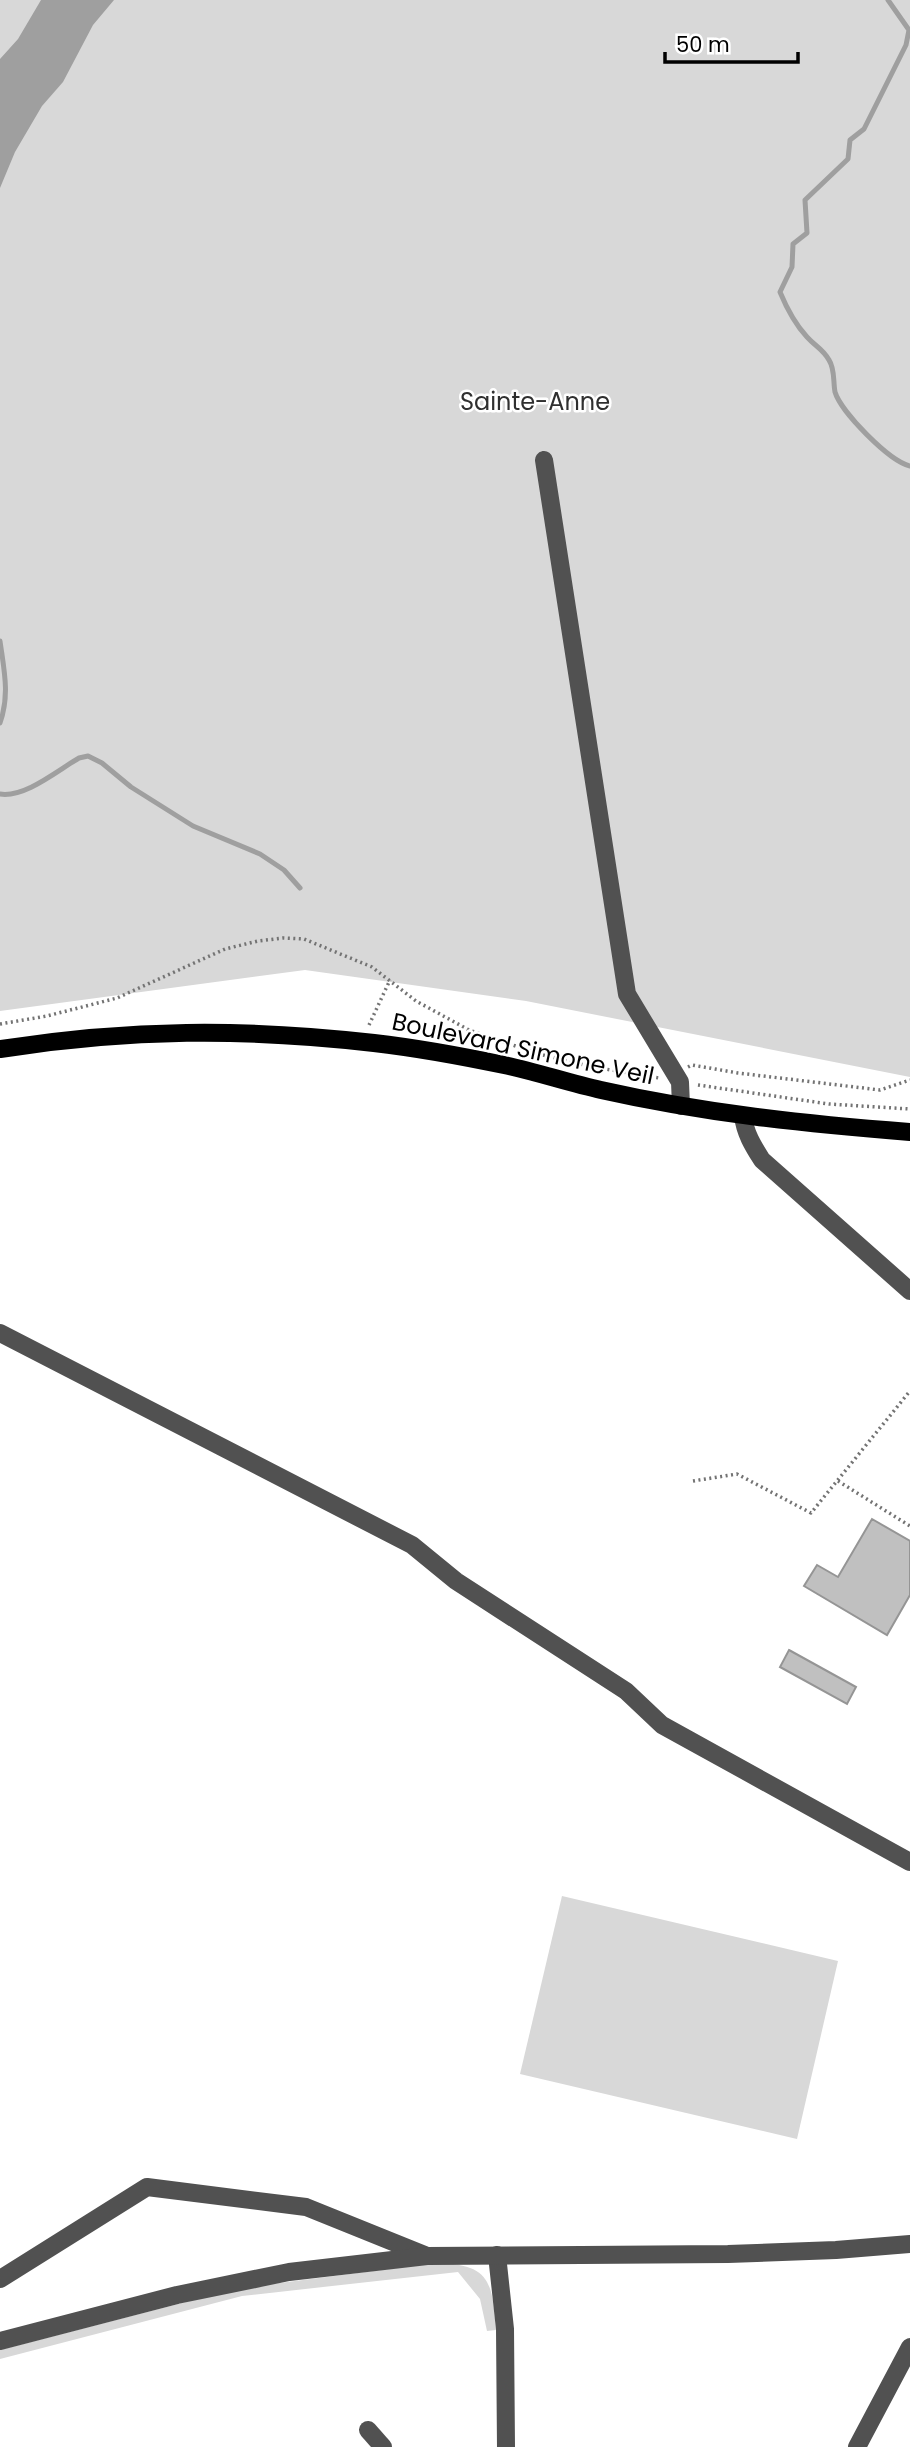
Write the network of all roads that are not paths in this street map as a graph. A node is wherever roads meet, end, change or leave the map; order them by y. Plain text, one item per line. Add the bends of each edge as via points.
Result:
1 (544, 460) dead end
2 (0, 1049) edge
3 (681, 1106) junction
4 (743, 1116) junction
5 (910, 1132) edge
6 (910, 1291) edge
7 (0, 1333) edge
8 (910, 1862) edge
9 (910, 2244) edge
10 (497, 2255) junction
11 (427, 2256) junction
12 (0, 2279) edge
13 (0, 2340) edge
14 (910, 2347) edge
15 (368, 2430) dead end
16 (383, 2447) edge
17 (506, 2447) edge
18 (857, 2447) edge

1 - 3 street via 627,994 680,1082
2 - 3 main road, Boulevard Simone Veil via 116,1034 292,1035 504,1065
3 - 4 main road, Boulevard Simone Veil
4 - 5 main road, Boulevard Simone Veil
4 - 6 street via 750,1143 762,1160
7 - 8 street via 412,1545 456,1580 626,1691 662,1725
9 - 10 street via 728,2254
10 - 11 street
10 - 17 street via 505,2329
11 - 12 street via 306,2207 147,2187
11 - 13 street via 289,2272
14 - 18 street
15 - 16 street

